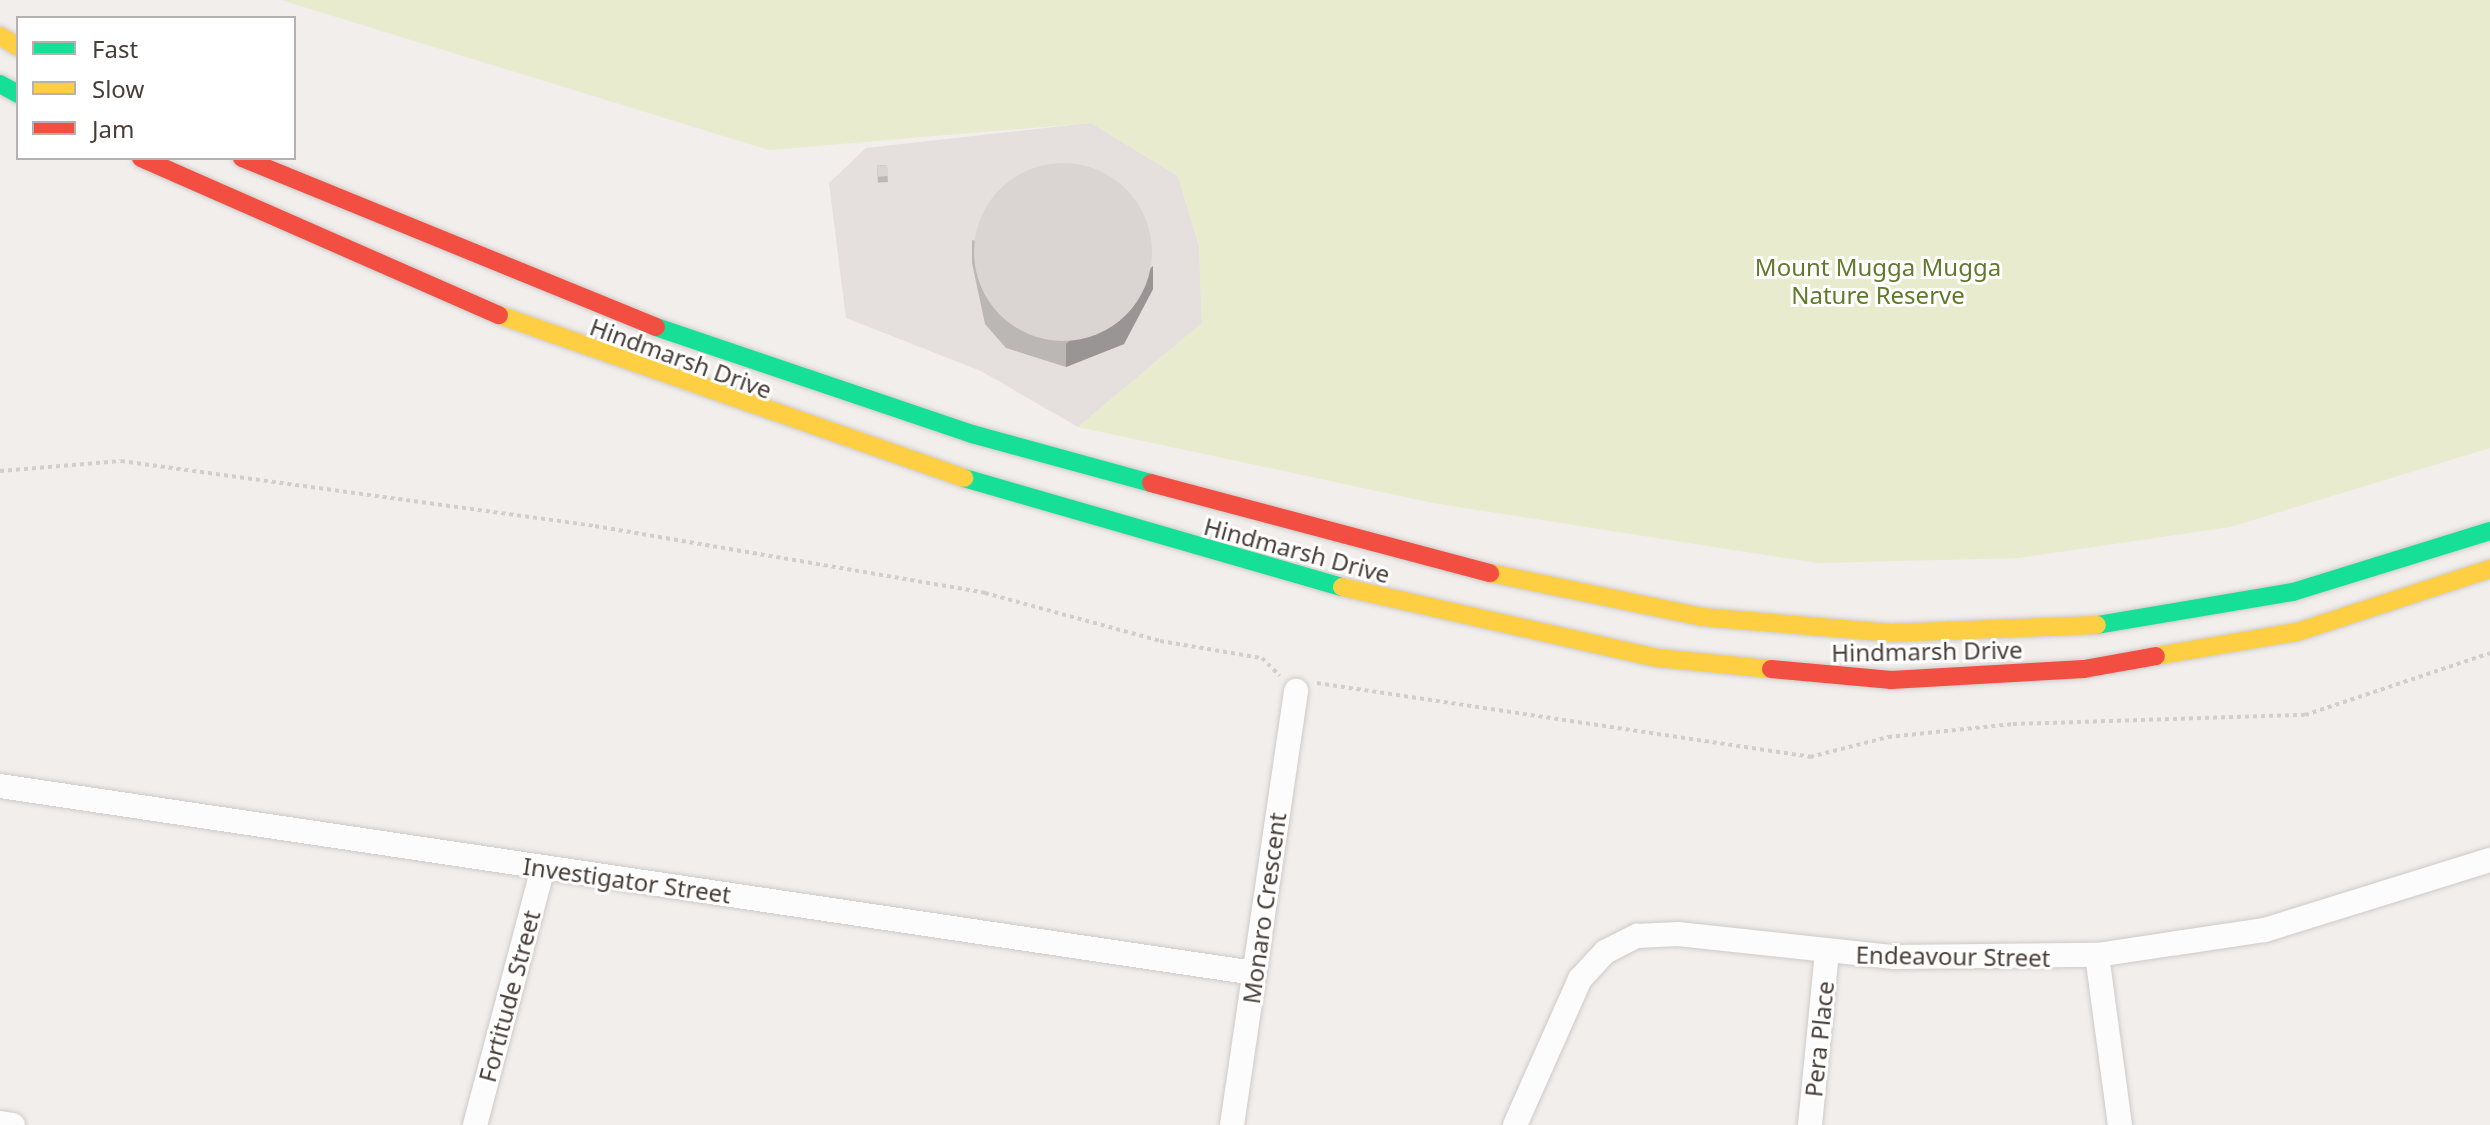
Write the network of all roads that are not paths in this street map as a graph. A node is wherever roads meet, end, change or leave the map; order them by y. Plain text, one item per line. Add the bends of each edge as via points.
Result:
1 (145, 160) edge
2 (247, 160) edge
3 (2490, 531) edge
4 (2490, 569) edge
5 (1296, 691) road end
6 (0, 786) edge
7 (2490, 860) edge
8 (543, 868) junction
9 (1827, 953) junction
10 (2097, 955) junction
11 (1254, 973) junction
12 (0, 1123) edge
13 (13, 1125) edge
14 (475, 1125) edge
15 (1232, 1125) edge
16 (1515, 1125) edge
17 (1810, 1125) edge
18 (2120, 1125) edge

1 - 4 main road, Hindmarsh Drive via 463,302 870,450 1225,557 1658,658 1864,680 2084,669 2297,632
2 - 3 main road, Hindmarsh Drive via 651,325 958,430 1341,538 1702,617 1891,633 2096,625 2324,584
5 - 11 street, Monaro Crescent
6 - 8 street, Investigator Street
7 - 10 street, Endeavour Street via 2265,930
8 - 11 street, Investigator Street
8 - 14 street, Fortitude Street
9 - 10 street, Endeavour Street via 1993,961
9 - 16 street, Endeavour Street via 1664,933 1613,947 1580,979
9 - 17 street, Pera Place
10 - 18 street
11 - 15 street, Monaro Crescent
12 - 13 street

